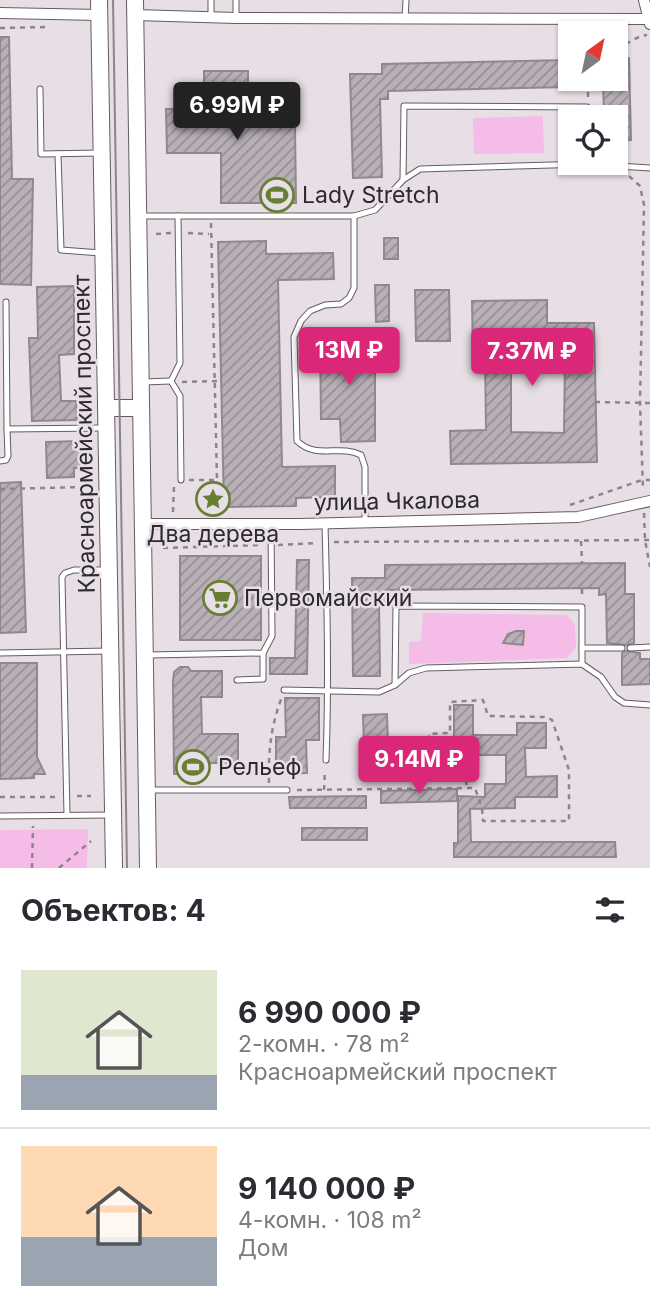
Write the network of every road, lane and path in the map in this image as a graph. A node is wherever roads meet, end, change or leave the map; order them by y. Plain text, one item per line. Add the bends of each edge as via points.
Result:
1 (211, 0) edge
2 (236, 0) edge
3 (406, 0) edge
4 (644, 0) edge
5 (99, 8) edge
6 (135, 8) edge
7 (0, 13) edge
8 (211, 18) junction
9 (236, 18) junction
10 (405, 19) junction
11 (649, 21) edge
12 (54, 27) dead end
13 (0, 28) edge
14 (640, 36) dead end
15 (628, 43) edge
16 (40, 89) dead end
17 (558, 107) edge
18 (103, 153) junction
19 (58, 154) junction
20 (558, 164) edge
21 (628, 167) edge
22 (650, 168) edge
23 (628, 175) edge
24 (403, 180) junction
25 (138, 216) junction
26 (178, 216) junction
27 (211, 216) junction
28 (354, 216) junction
29 (105, 254) junction
30 (6, 302) dead end
31 (171, 381) junction
32 (213, 381) junction
33 (221, 381) dead end
34 (141, 382) junction
35 (184, 382) dead end
36 (596, 402) dead end
37 (640, 403) junction
38 (650, 403) edge
39 (106, 408) junction
40 (141, 408) junction
41 (106, 428) junction
42 (7, 429) junction
43 (0, 461) edge
44 (181, 480) joint
45 (191, 480) dead end
46 (86, 487) dead end
47 (0, 489) edge
48 (647, 502) edge
49 (173, 512) dead end
50 (365, 523) junction
51 (142, 524) junction
52 (271, 524) junction
53 (325, 524) junction
54 (648, 540) edge
55 (582, 541) junction
56 (326, 542) junction
57 (271, 545) junction
58 (163, 548) dead end
59 (582, 564) dead end
60 (650, 567) edge
61 (108, 570) junction
62 (650, 647) edge
63 (582, 648) junction
64 (622, 648) dead end
65 (630, 648) dead end
66 (63, 652) junction
67 (109, 652) junction
68 (0, 653) edge
69 (263, 653) junction
70 (145, 656) junction
71 (582, 664) junction
72 (237, 680) dead end
73 (395, 685) junction
74 (328, 689) junction
75 (284, 690) joint
76 (650, 705) edge
77 (326, 760) joint
78 (467, 787) junction
79 (269, 789) junction
80 (147, 790) junction
81 (287, 790) joint
82 (324, 790) junction
83 (66, 796) junction
84 (91, 796) dead end
85 (0, 797) edge
86 (67, 815) junction
87 (114, 815) junction
88 (0, 816) edge
89 (33, 816) junction
90 (91, 841) dead end
91 (32, 868) edge
92 (59, 868) edge
93 (114, 868) edge
94 (148, 868) edge

1 - 8 lane
2 - 9 lane
3 - 10 lane
4 - 11 street
5 - 7 street
5 - 18 main road, Красноармейский проспект
6 - 8 street
6 - 25 main road
8 - 9 street
9 - 10 street
10 - 11 street
12 - 13 path
14 - 15 path
16 - 19 lane via 41,154
17 - 24 lane via 404,106
18 - 19 lane
18 - 29 main road, Красноармейский проспект
19 - 29 lane via 61,250
20 - 24 lane via 420,169
21 - 22 lane
23 - 37 path via 640,186 644,205
24 - 28 lane via 375,210
25 - 26 lane
25 - 34 main road
26 - 27 lane
26 - 31 lane via 180,363
27 - 28 lane
27 - 32 path
28 - 50 lane via 354,288 341,304 310,311 294,337 297,441 319,452 351,450 361,455
29 - 39 main road, Красноармейский проспект
30 - 42 lane
31 - 34 lane
31 - 44 lane via 180,396
32 - 33 path
32 - 35 path
32 - 45 path via 217,480
34 - 40 main road
36 - 37 path
37 - 38 path
37 - 48 path
39 - 40 main road
39 - 41 main road, Красноармейский проспект
40 - 51 main road
41 - 42 lane
41 - 61 main road, Красноармейский проспект
42 - 43 lane via 8,456
44 - 49 path via 174,485
46 - 47 path
48 - 50 street, улица Чкалова via 578,517
48 - 54 path
50 - 53 street, улица Чкалова
51 - 52 street, улица Чкалова
51 - 70 main road
52 - 53 street, улица Чкалова
52 - 57 lane
53 - 56 lane
54 - 55 path
54 - 60 path
55 - 56 path
55 - 59 path
56 - 57 path
56 - 74 lane
57 - 58 path
57 - 69 lane via 272,636
61 - 66 lane via 74,569 62,577
61 - 67 main road, Красноармейский проспект
62 - 65 lane
63 - 64 lane
63 - 71 lane
63 - 73 lane via 582,607 396,606
66 - 67 lane
66 - 68 lane
66 - 83 lane
67 - 87 main road, Красноармейский проспект
69 - 70 lane
69 - 72 lane via 263,679
70 - 80 main road
71 - 73 lane via 426,668 409,673
71 - 76 lane via 624,703
73 - 74 lane via 379,692
74 - 75 lane
74 - 77 lane
75 - 79 path via 269,746
77 - 82 path
78 - 78 path via 475,788 482,821 569,821 569,770 552,720 488,716 483,700 450,702 450,733 429,734 429,772 464,772
78 - 82 path
79 - 80 lane
79 - 81 lane
80 - 94 main road
81 - 82 path
83 - 84 path
83 - 85 path
83 - 86 lane
86 - 87 lane
86 - 89 lane
87 - 93 main road, Красноармейский проспект
88 - 89 lane
89 - 91 path
90 - 92 path

